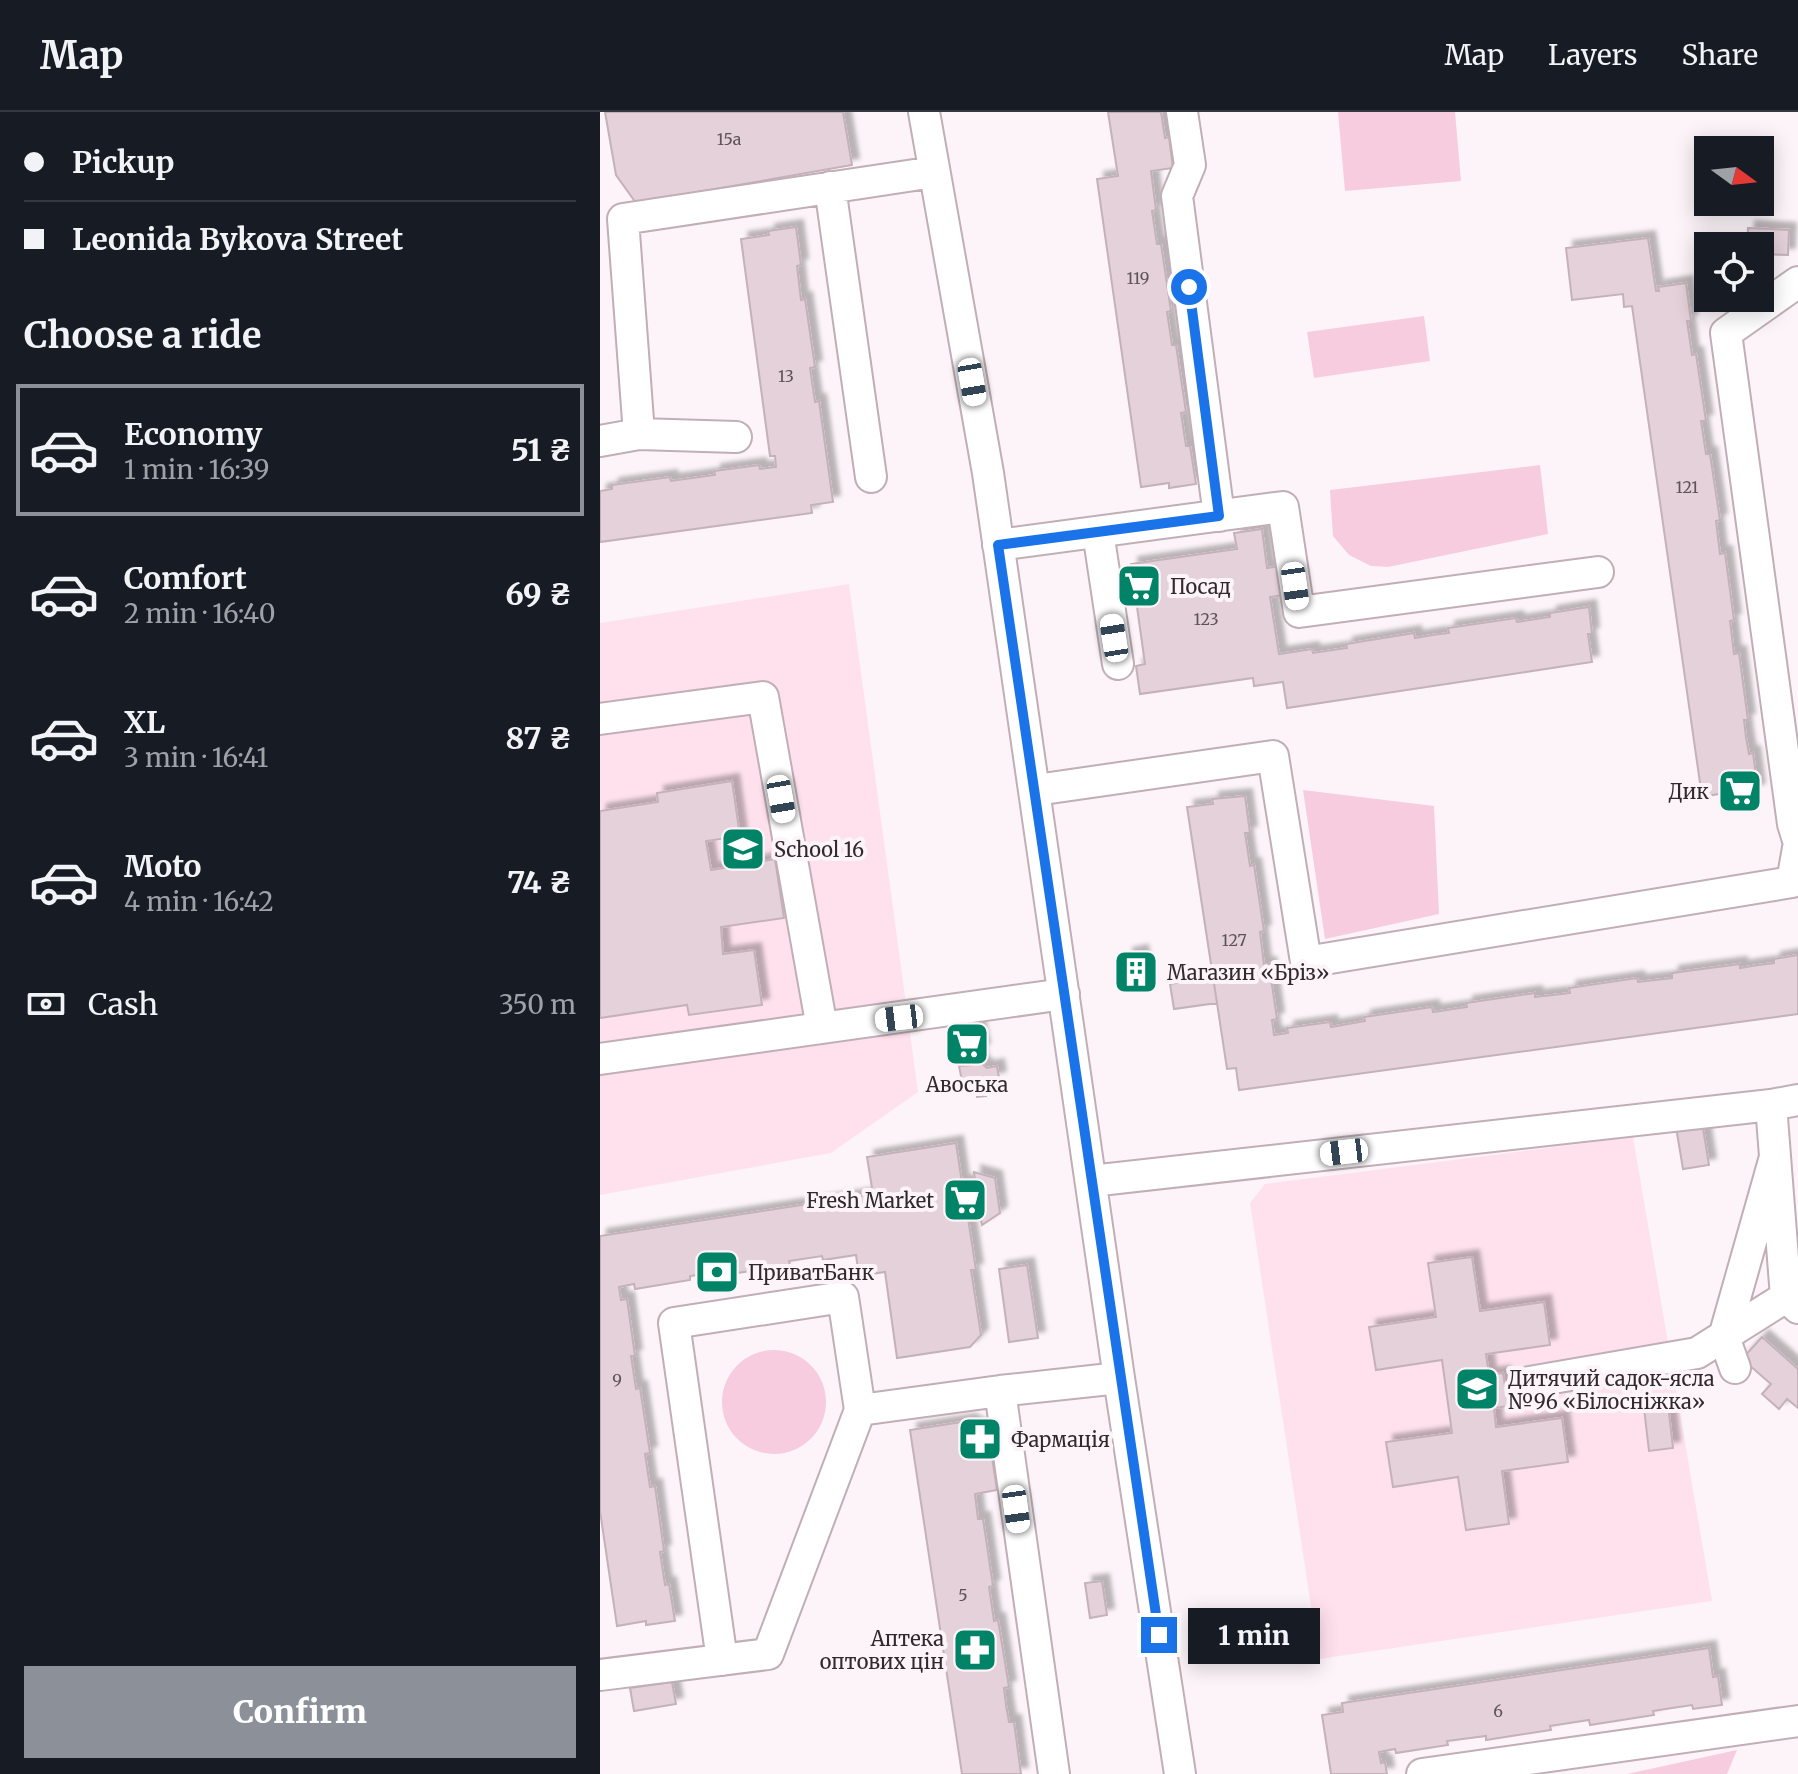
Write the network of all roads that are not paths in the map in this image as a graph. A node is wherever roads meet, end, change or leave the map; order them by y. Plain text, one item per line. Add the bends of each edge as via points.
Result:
1 (925, 112) edge
2 (1182, 112) edge
3 (934, 172) junction
4 (830, 187) junction
5 (613, 257) edge
6 (1798, 282) edge
7 (639, 434) junction
8 (736, 437) dead end
9 (600, 441) edge
10 (871, 477) dead end
11 (1219, 516) junction
12 (1098, 532) junction
13 (998, 545) junction
14 (1598, 572) dead end
15 (1118, 664) dead end
16 (600, 719) edge
17 (1036, 790) junction
18 (1798, 840) edge
19 (1798, 848) edge
20 (1064, 994) junction
21 (822, 1028) junction
22 (600, 1059) edge
23 (1785, 1102) edge
24 (1775, 1157) junction
25 (1091, 1181) junction
26 (1792, 1303) edge
27 (1724, 1337) junction
28 (1735, 1368) dead end
29 (1119, 1378) junction
30 (1524, 1383) dead end
31 (1000, 1391) junction
32 (860, 1410) junction
33 (722, 1660) junction
34 (600, 1675) edge
35 (1798, 1721) edge
36 (1511, 1770) edge
37 (1054, 1774) edge
38 (1180, 1774) edge
39 (1422, 1774) edge

1 - 3 street
2 - 11 street via 1190,165 1177,196
3 - 4 street
3 - 13 street
4 - 5 street via 623,219
4 - 10 street
5 - 7 street
6 - 18 street via 1726,333
7 - 8 street
7 - 9 street
11 - 12 street
11 - 14 street via 1283,507 1299,612
12 - 13 street
12 - 15 street
13 - 17 street
16 - 21 street via 763,697
17 - 19 street via 1273,756 1306,962 1792,882
17 - 20 street
20 - 21 street
20 - 25 street
21 - 22 street
23 - 24 street
23 - 25 street
24 - 26 street
24 - 27 street
25 - 29 street
26 - 27 street
27 - 28 street
27 - 30 street via 1697,1353
29 - 31 street
29 - 38 street
31 - 32 street
31 - 37 street
32 - 33 street via 768,1654
32 - 33 street via 843,1297 674,1323
33 - 34 street
35 - 36 street
36 - 39 street

